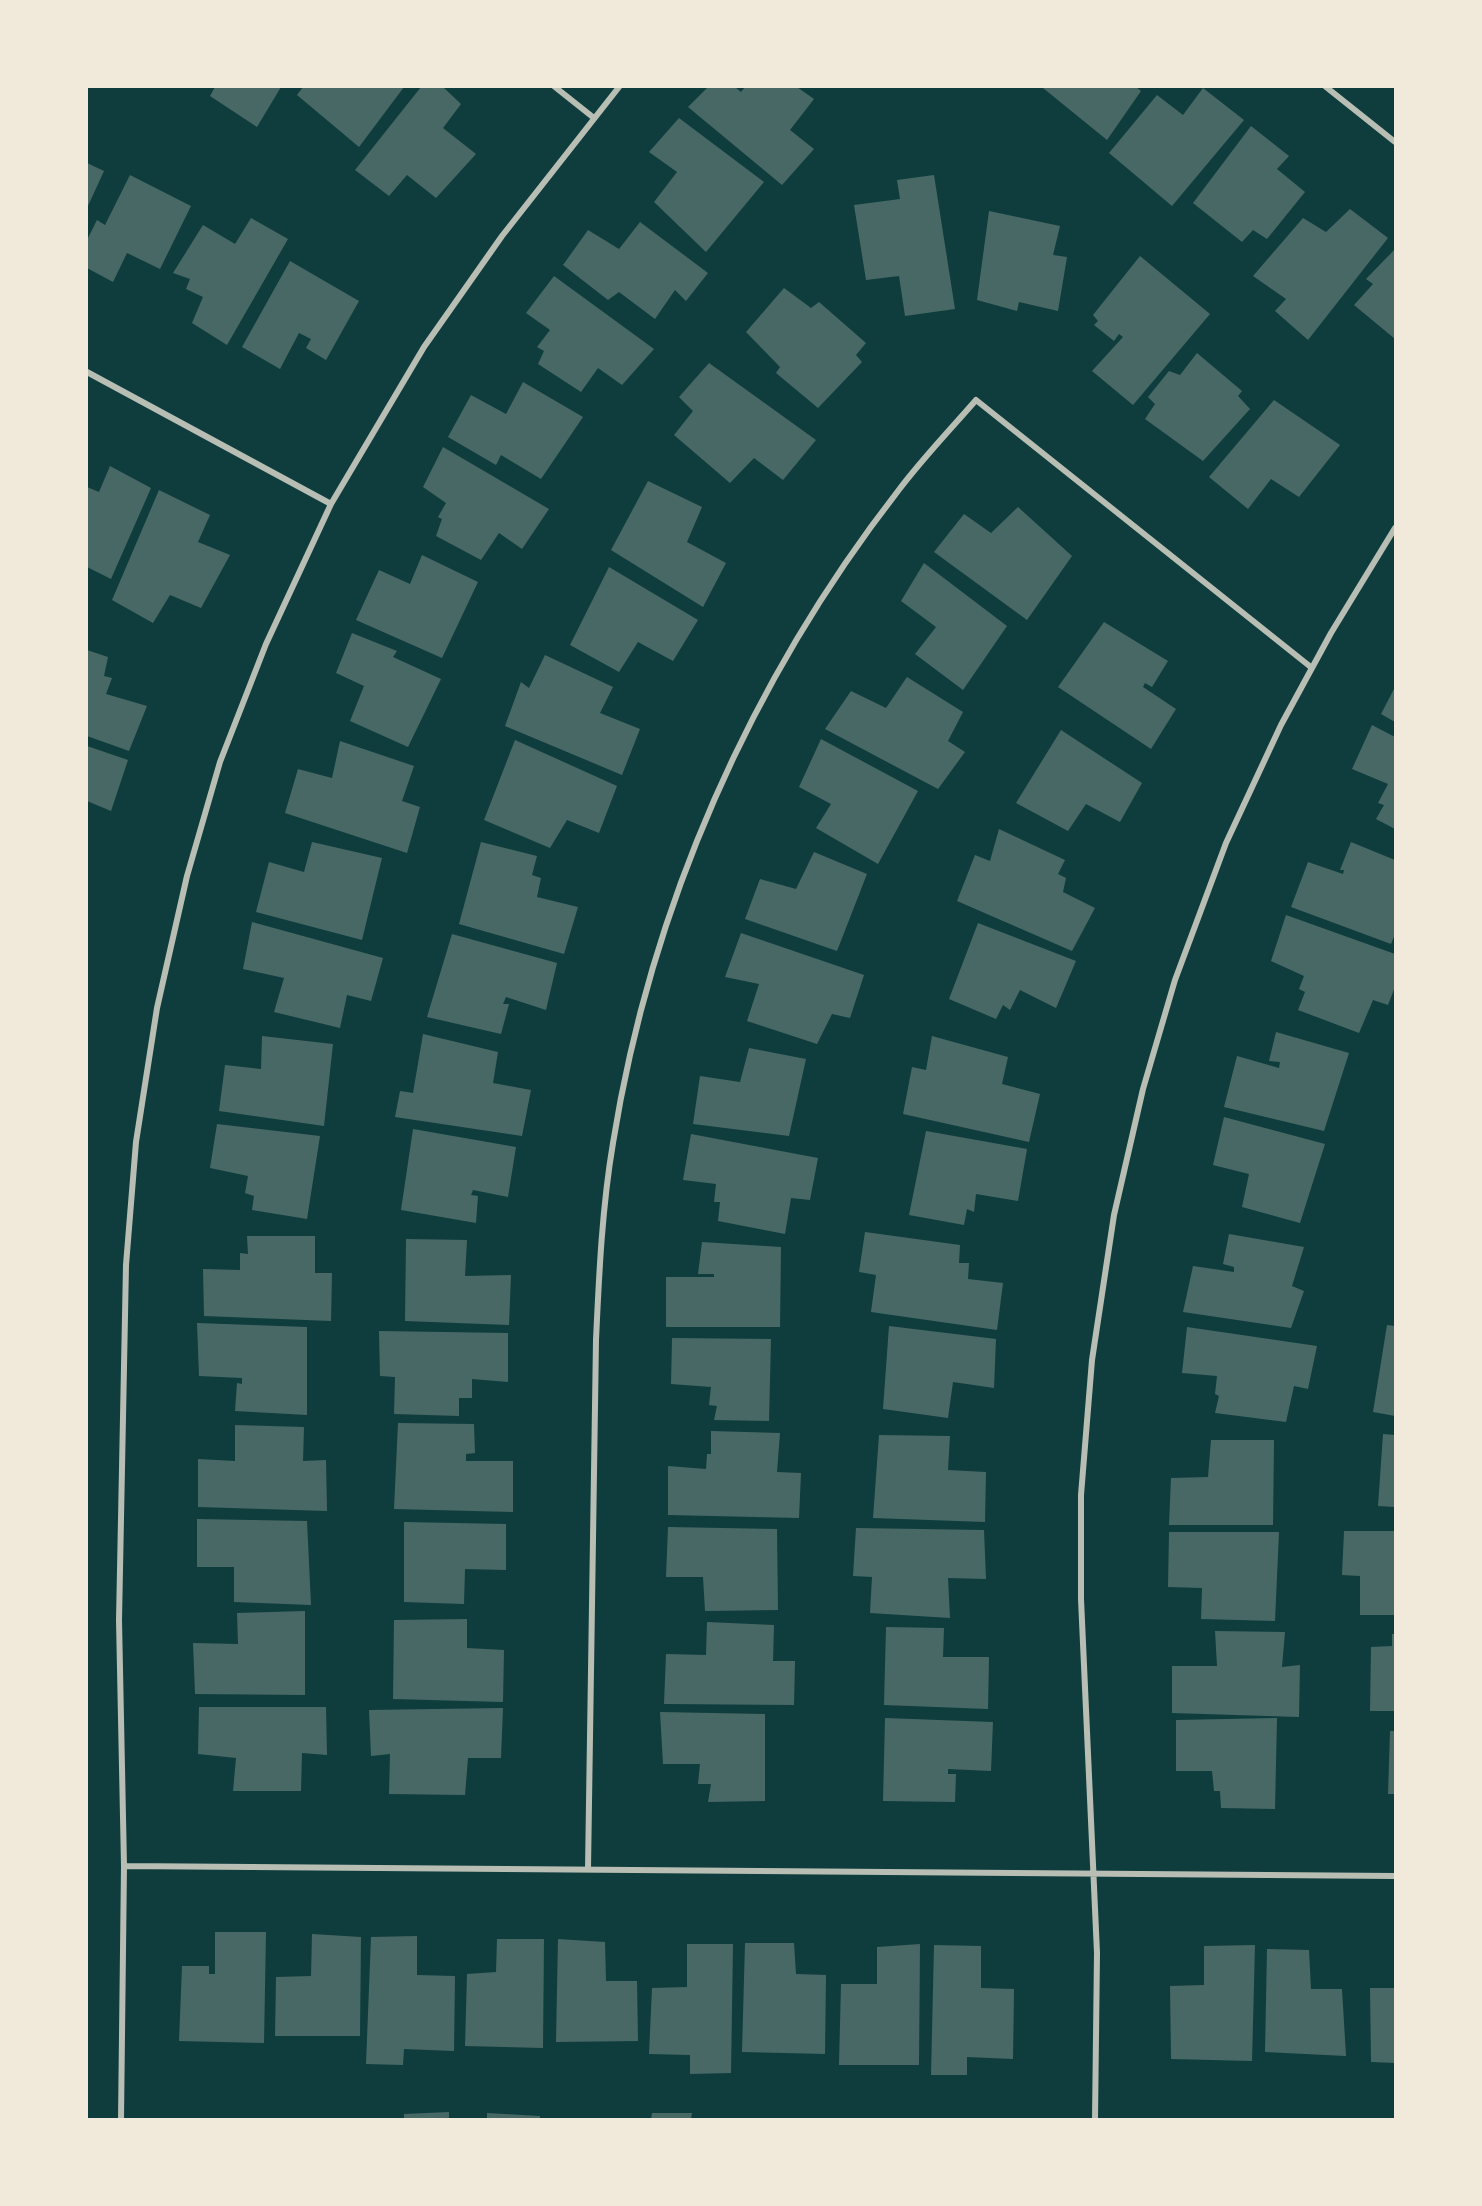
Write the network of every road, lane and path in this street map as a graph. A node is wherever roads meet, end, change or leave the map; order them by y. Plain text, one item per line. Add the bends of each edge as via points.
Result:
1 (555, 87) edge
2 (619, 87) edge
3 (1326, 87) edge
4 (594, 118) junction
5 (1395, 142) edge
6 (87, 372) edge
7 (331, 504) junction
8 (1395, 528) edge
9 (1312, 668) junction
10 (124, 1866) junction
11 (588, 1869) junction
12 (1094, 1873) junction
13 (1395, 1876) edge
14 (121, 2119) edge
15 (1095, 2119) edge

1 - 4 street
2 - 4 street
3 - 5 street
4 - 7 street via 502,236 424,346
6 - 7 street
7 - 10 street via 266,644 220,762 187,876 156,1008 136,1142 126,1265 119,1620
8 - 9 street
9 - 11 street via 976,400 898,490 833,581 771,682 714,798 669,914 636,1028 613,1144 596,1340
9 - 12 street via 1226,843 1175,980 1143,1089 1114,1215 1092,1360 1082,1495 1081,1599
10 - 11 street
10 - 14 street
11 - 12 street
12 - 13 street
12 - 15 street

